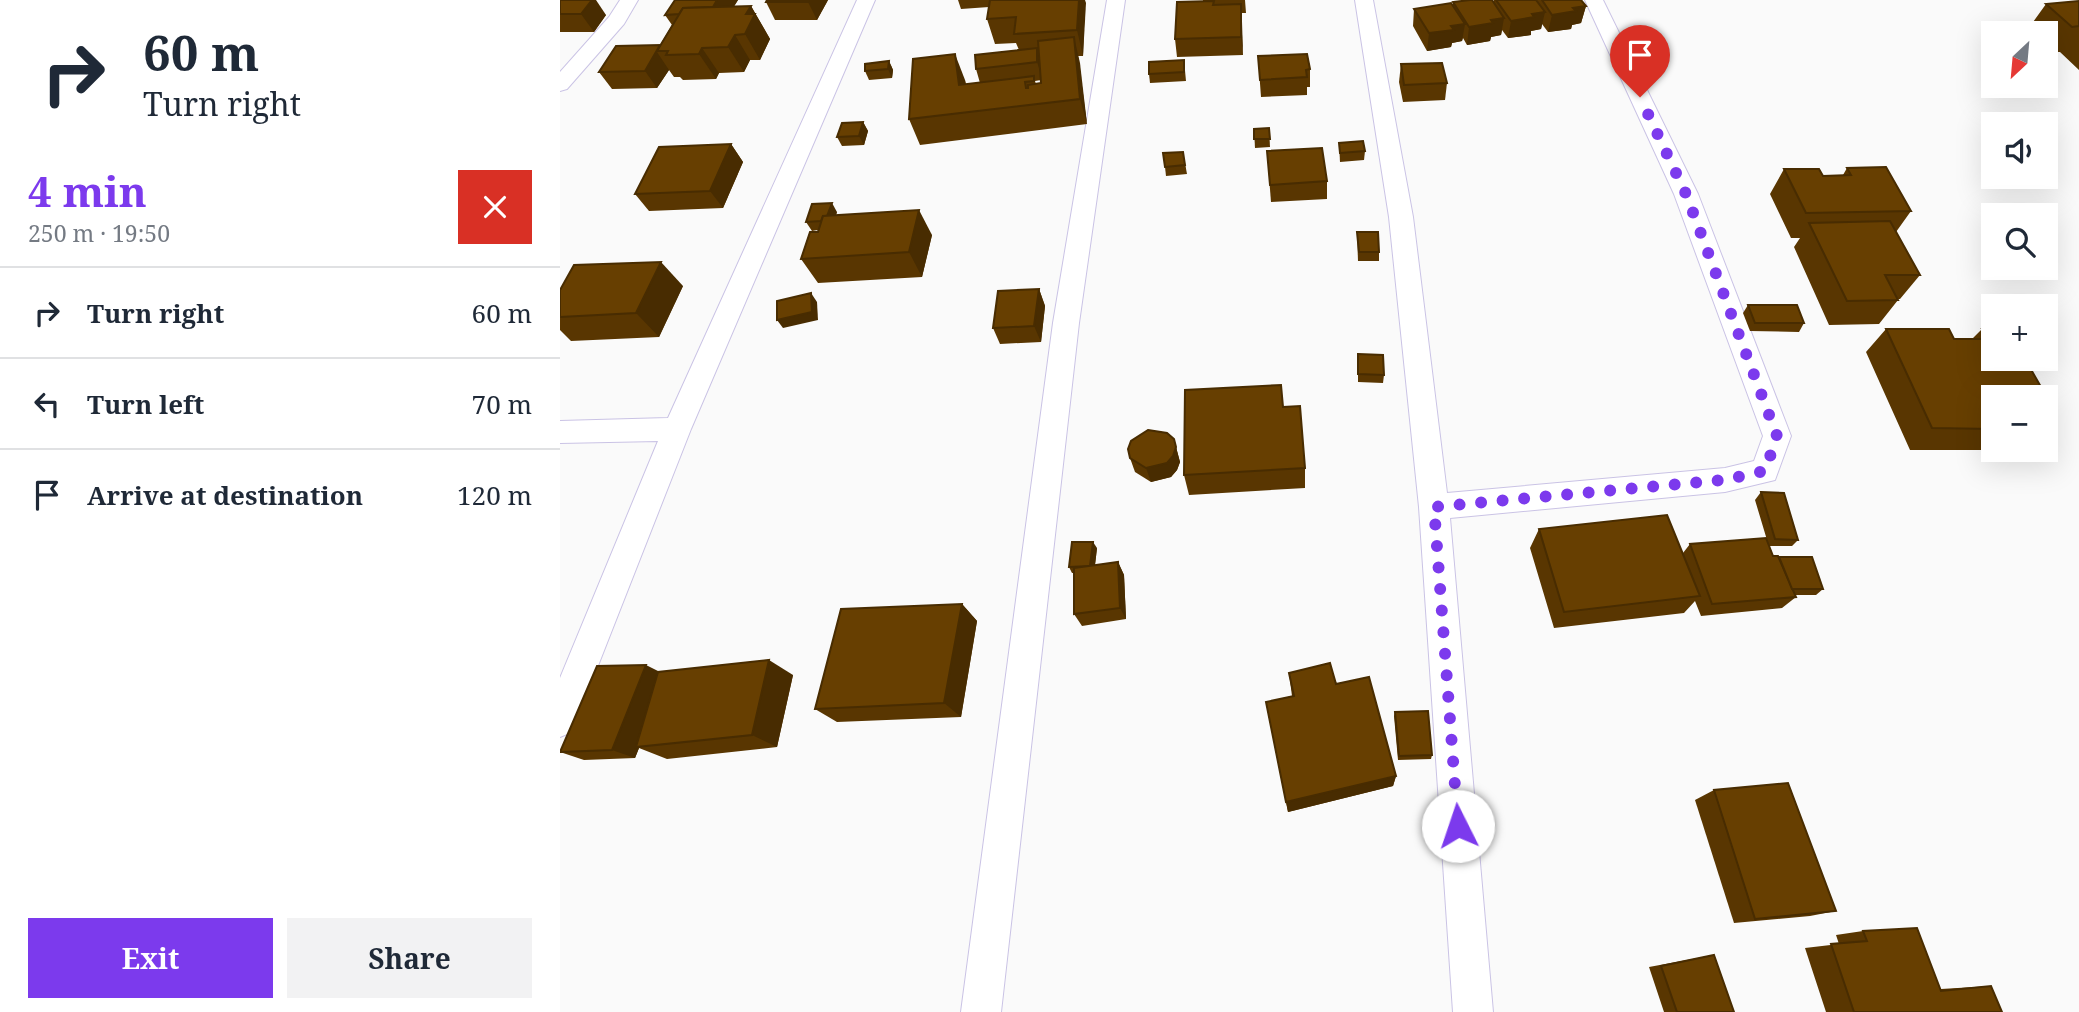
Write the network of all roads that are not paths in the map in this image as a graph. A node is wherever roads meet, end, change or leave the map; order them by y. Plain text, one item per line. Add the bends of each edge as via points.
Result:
1 (629, 0) edge
2 (866, 0) edge
3 (1116, 0) edge
4 (1364, 0) edge
5 (1594, 0) edge
6 (560, 85) edge
7 (677, 429) junction
8 (560, 432) edge
9 (1434, 507) junction
10 (560, 720) edge
11 (981, 1012) edge
12 (1473, 1012) edge

1 - 6 street
2 - 7 street
3 - 11 street via 1066,323
4 - 9 street via 1401,216
5 - 9 street via 1686,194 1777,436 1765,471 1724,480
7 - 8 street
7 - 10 street
9 - 12 street

